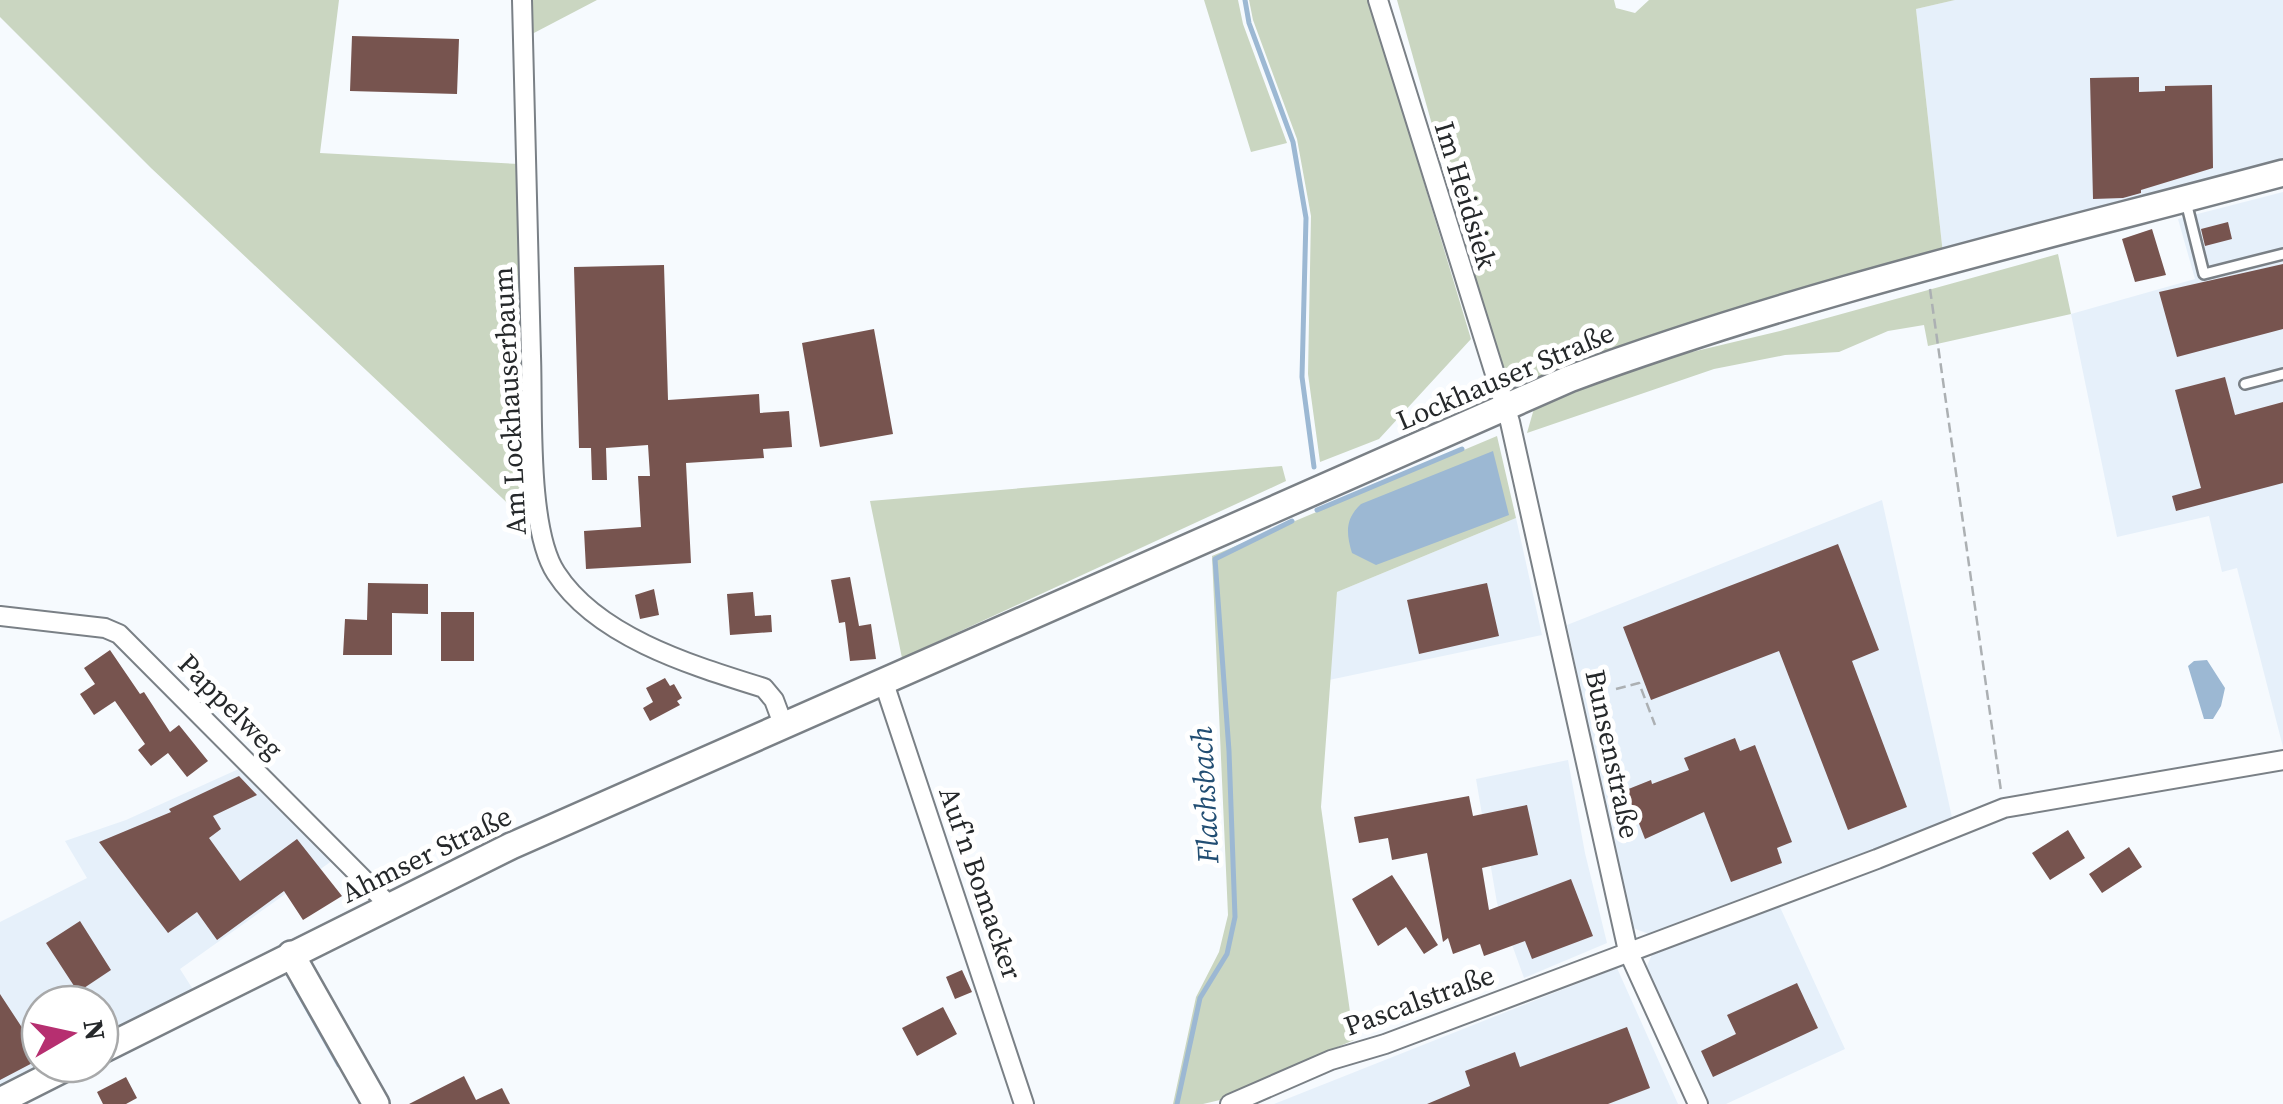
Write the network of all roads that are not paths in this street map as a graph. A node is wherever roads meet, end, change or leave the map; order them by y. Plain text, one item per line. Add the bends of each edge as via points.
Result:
1 (522, 0) edge
2 (1378, 0) edge
3 (2283, 173) edge
4 (2185, 199) junction
5 (2283, 254) edge
6 (2283, 374) edge
7 (2245, 384) dead end
8 (1503, 406) junction
9 (0, 616) edge
10 (883, 680) junction
11 (783, 724) junction
12 (2283, 760) edge
13 (388, 905) junction
14 (1628, 952) junction
15 (291, 954) junction
16 (120, 1040) edge
17 (34, 1084) edge
18 (0, 1101) edge
19 (376, 1104) edge
20 (1024, 1104) edge
21 (1230, 1104) edge
22 (1698, 1104) edge

1 - 11 street, Am Lockhauserbaum via 533,418 544,551 556,575 602,619 672,658 764,688
2 - 8 street, Im Heidsiek
3 - 4 street, Lockhauser Straße
4 - 5 lane via 2204,274
4 - 8 street, Lockhauser Straße via 1714,327
6 - 7 lane
8 - 10 street, Lockhauser Straße
8 - 14 street, Bunsenstraße
9 - 13 street, Pappelweg via 118,634
10 - 11 street, Lockhauser Straße
10 - 20 street, Auf'n Bomacker
11 - 13 street, Ahmser Straße
12 - 14 street, Pascalstraße via 2004,808
13 - 15 street, Ahmser Straße
14 - 21 street, Pascalstraße via 1331,1060
14 - 22 street, Bunsenstraße
15 - 16 street, Ahmser Straße
15 - 19 street
17 - 18 street

